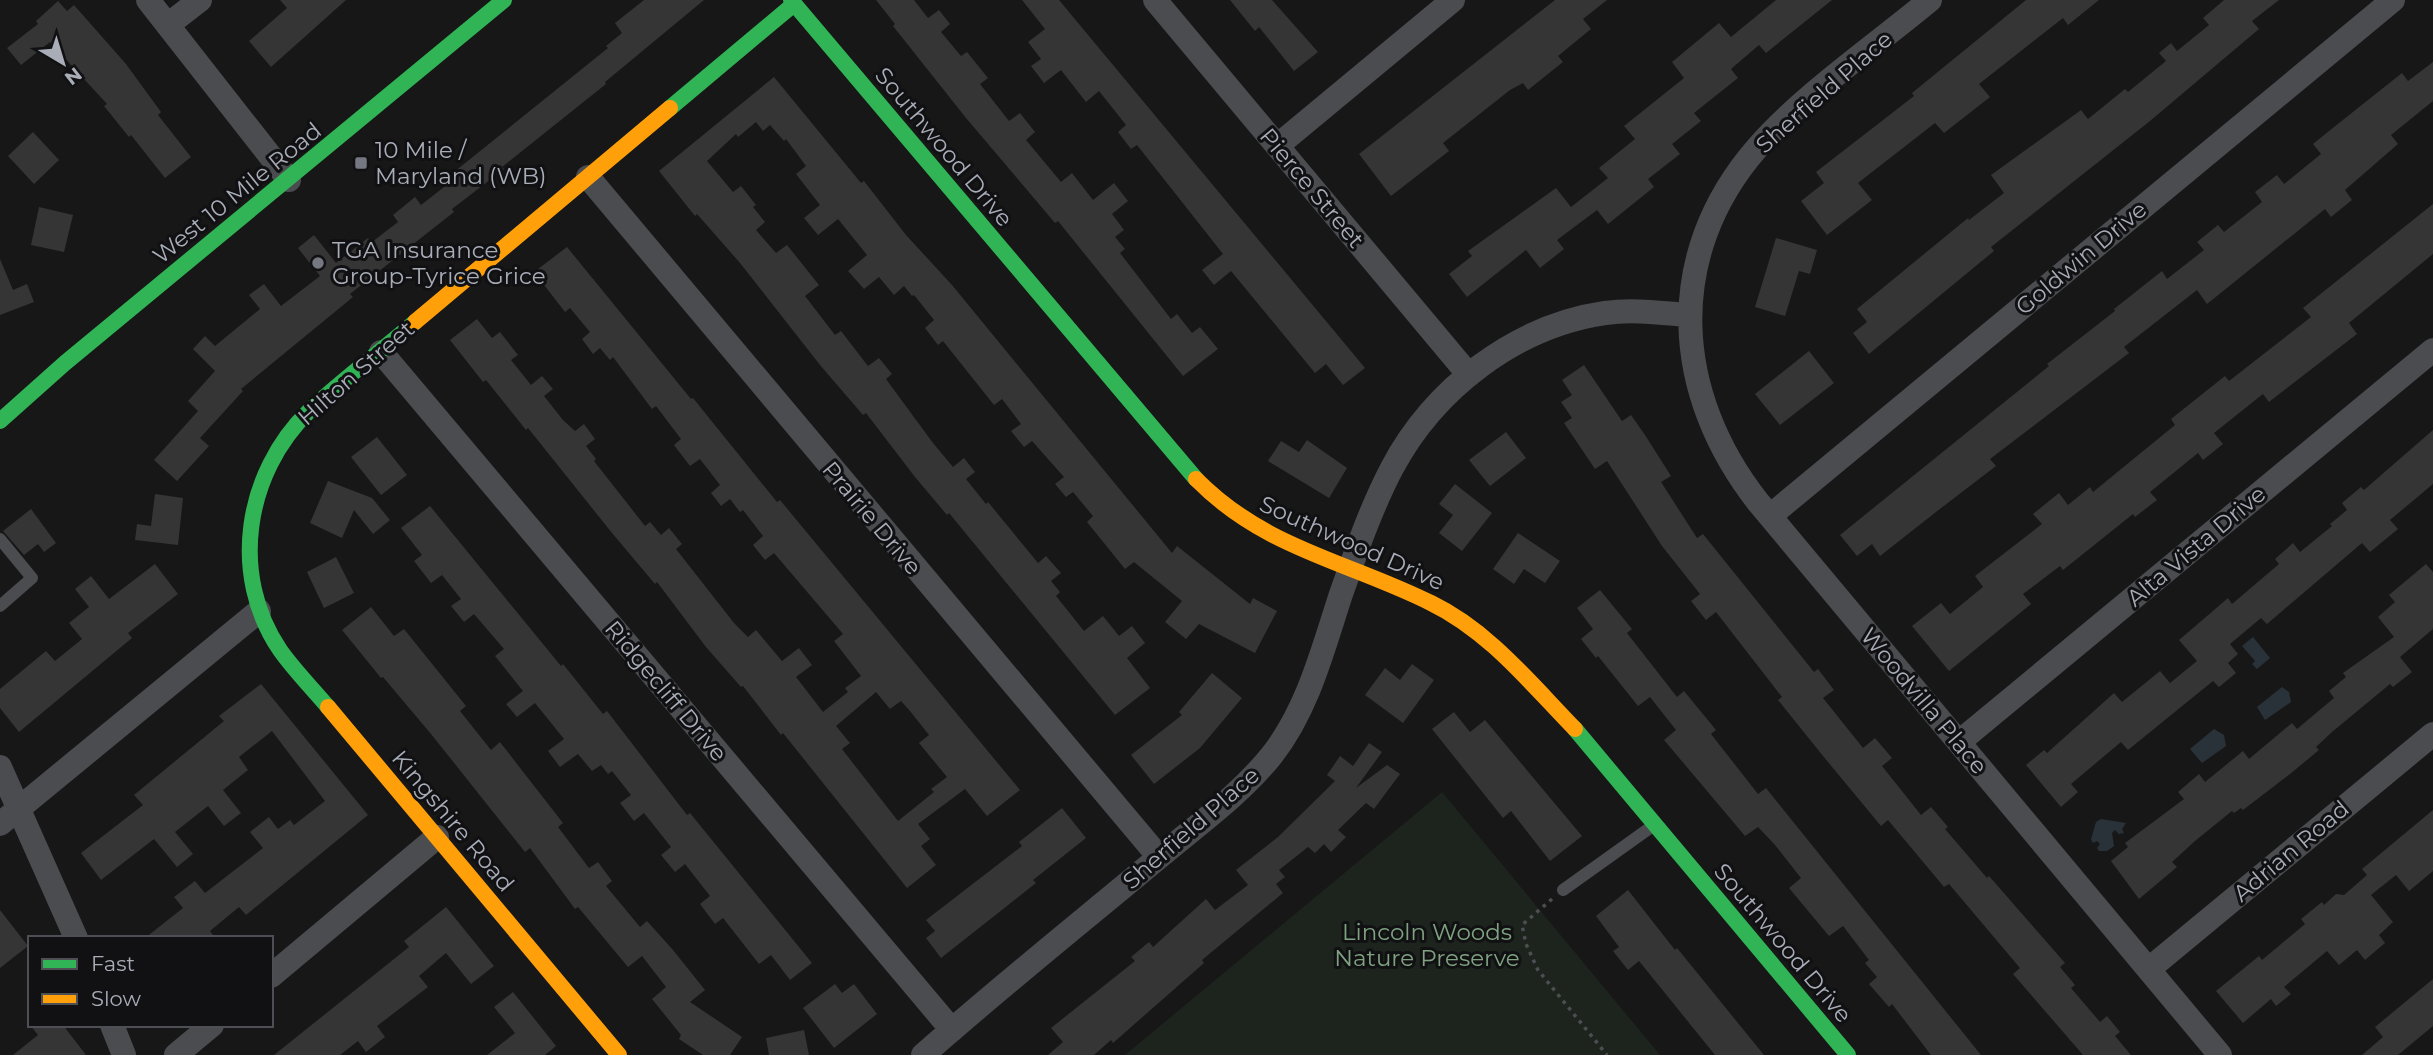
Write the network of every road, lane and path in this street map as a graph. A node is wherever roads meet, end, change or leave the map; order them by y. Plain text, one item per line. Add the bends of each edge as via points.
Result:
1 (148, 0) edge
2 (200, 0) edge
3 (504, 0) edge
4 (1155, 0) edge
5 (1453, 0) edge
6 (1930, 0) edge
7 (2393, 0) edge
8 (792, 2) edge
9 (169, 24) junction
10 (1277, 146) junction
11 (588, 177) junction
12 (289, 180) junction
13 (1690, 315) junction
14 (2433, 350) edge
15 (381, 352) junction
16 (1469, 375) junction
17 (0, 421) edge
18 (1770, 516) junction
19 (0, 539) edge
20 (1350, 570) junction
21 (0, 606) edge
22 (259, 611) junction
23 (2433, 734) edge
24 (1959, 743) junction
25 (0, 767) edge
26 (19, 808) junction
27 (0, 824) edge
28 (1655, 825) junction
29 (437, 837) junction
30 (1159, 857) junction
31 (1563, 890) joint
32 (75, 936) edge
33 (2149, 969) junction
34 (273, 974) edge
35 (113, 1027) edge
36 (210, 1027) edge
37 (952, 1030) junction
38 (124, 1055) edge
39 (176, 1055) edge
40 (619, 1055) edge
41 (923, 1055) edge
42 (1607, 1055) edge
43 (1848, 1055) edge
44 (2221, 1055) edge

1 - 9 street
2 - 9 street
3 - 12 street, West 10 Mile Road
4 - 10 street, Pierce Street
5 - 10 street
6 - 13 street, Sherfield Place via 1789,117 1735,176 1703,242
7 - 18 street, Goldwin Drive
8 - 11 street, Hilton Street
8 - 20 street, Southwood Drive via 1197,480 1268,535
9 - 12 street
10 - 16 street, Pierce Street
11 - 15 street, Hilton Street
11 - 30 street, Prairie Drive
12 - 17 street, West 10 Mile Road
13 - 16 street, Sherfield Place via 1624,312 1577,320 1511,345
13 - 18 street, Woodvilla Place via 1690,346 1708,419 1727,459
14 - 24 street, Alta Vista Drive
15 - 22 street, Hilton Street via 294,426 268,464 253,504 247,550
15 - 37 street, Ridgecliff Drive
16 - 20 street, Sherfield Place via 1441,401 1402,450
18 - 24 street, Woodvilla Place
19 - 21 lane via 32,578
20 - 28 street, Southwood Drive via 1432,603 1503,654 1563,716
20 - 30 street, Sherfield Place via 1311,684 1286,734 1245,785
22 - 26 street
22 - 29 street, Kingshire Road via 268,633 291,664
23 - 33 street, Adrian Road
24 - 33 street, Woodvilla Place
25 - 26 street
26 - 27 street
26 - 32 street
28 - 31 lane
28 - 43 street, Southwood Drive
29 - 34 street
29 - 40 street, Kingshire Road
30 - 37 street, Sherfield Place
31 - 42 path via 1522,925 1526,944 1538,970
33 - 44 street, Woodvilla Place
35 - 38 street
36 - 39 street
37 - 41 street, Sherfield Place

